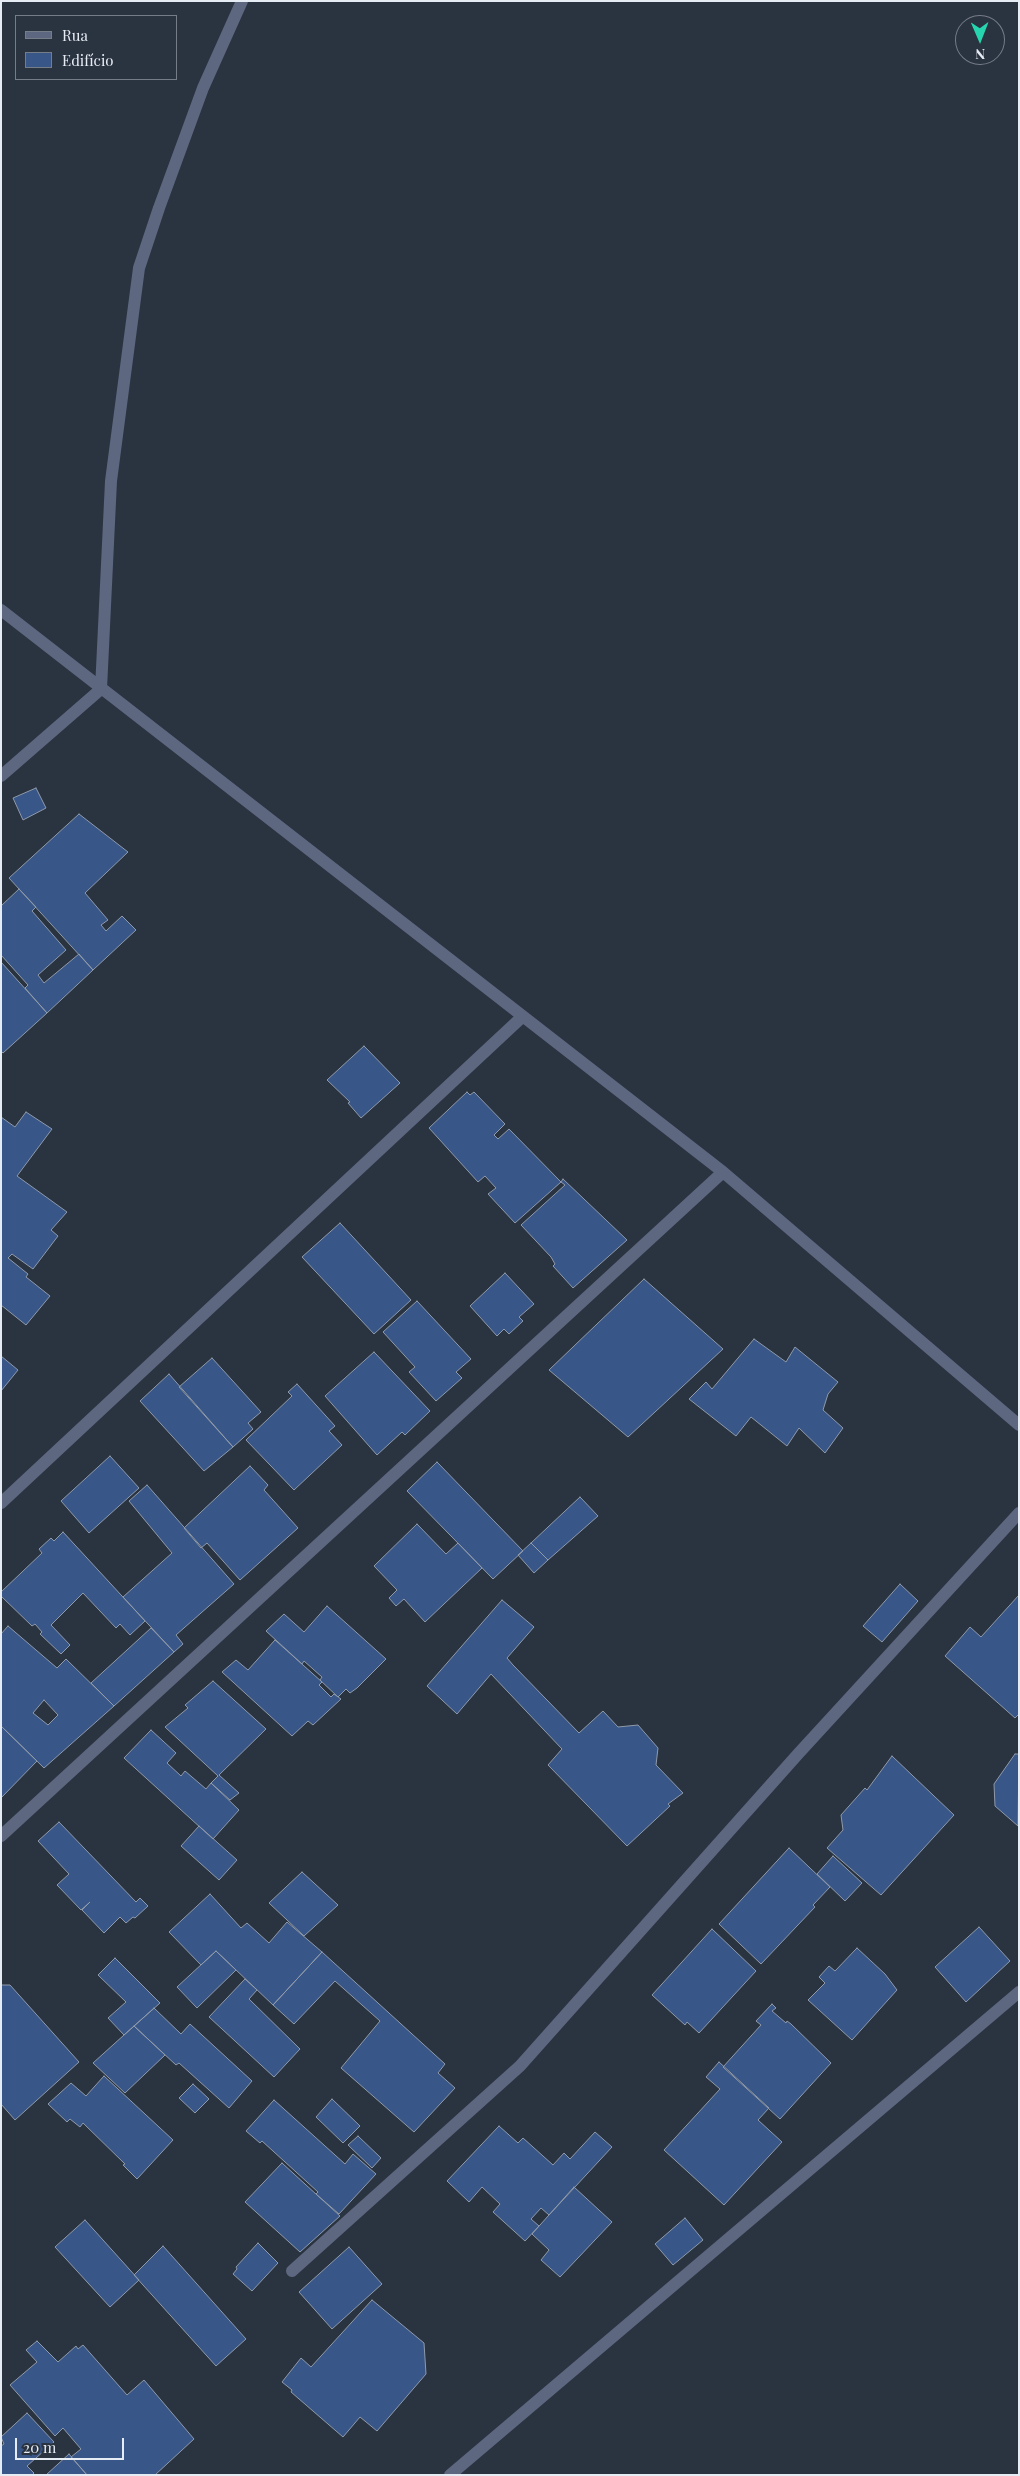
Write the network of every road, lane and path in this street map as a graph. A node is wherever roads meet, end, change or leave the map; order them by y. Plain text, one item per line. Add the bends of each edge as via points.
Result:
1 (242, 1) edge
2 (1, 610) edge
3 (102, 689) junction
4 (1, 776) edge
5 (522, 1017) junction
6 (723, 1172) junction
7 (1019, 1425) edge
8 (1, 1503) edge
9 (1019, 1513) edge
10 (1, 1836) edge
11 (1019, 1992) edge
12 (292, 2271) dead end
13 (450, 2475) edge

1 - 3 street via 203,88 139,268 111,480
2 - 3 street
3 - 4 street
3 - 5 street
5 - 6 street
5 - 8 street
6 - 7 street
6 - 10 street
9 - 12 street via 798,1754 520,2066
11 - 13 street

